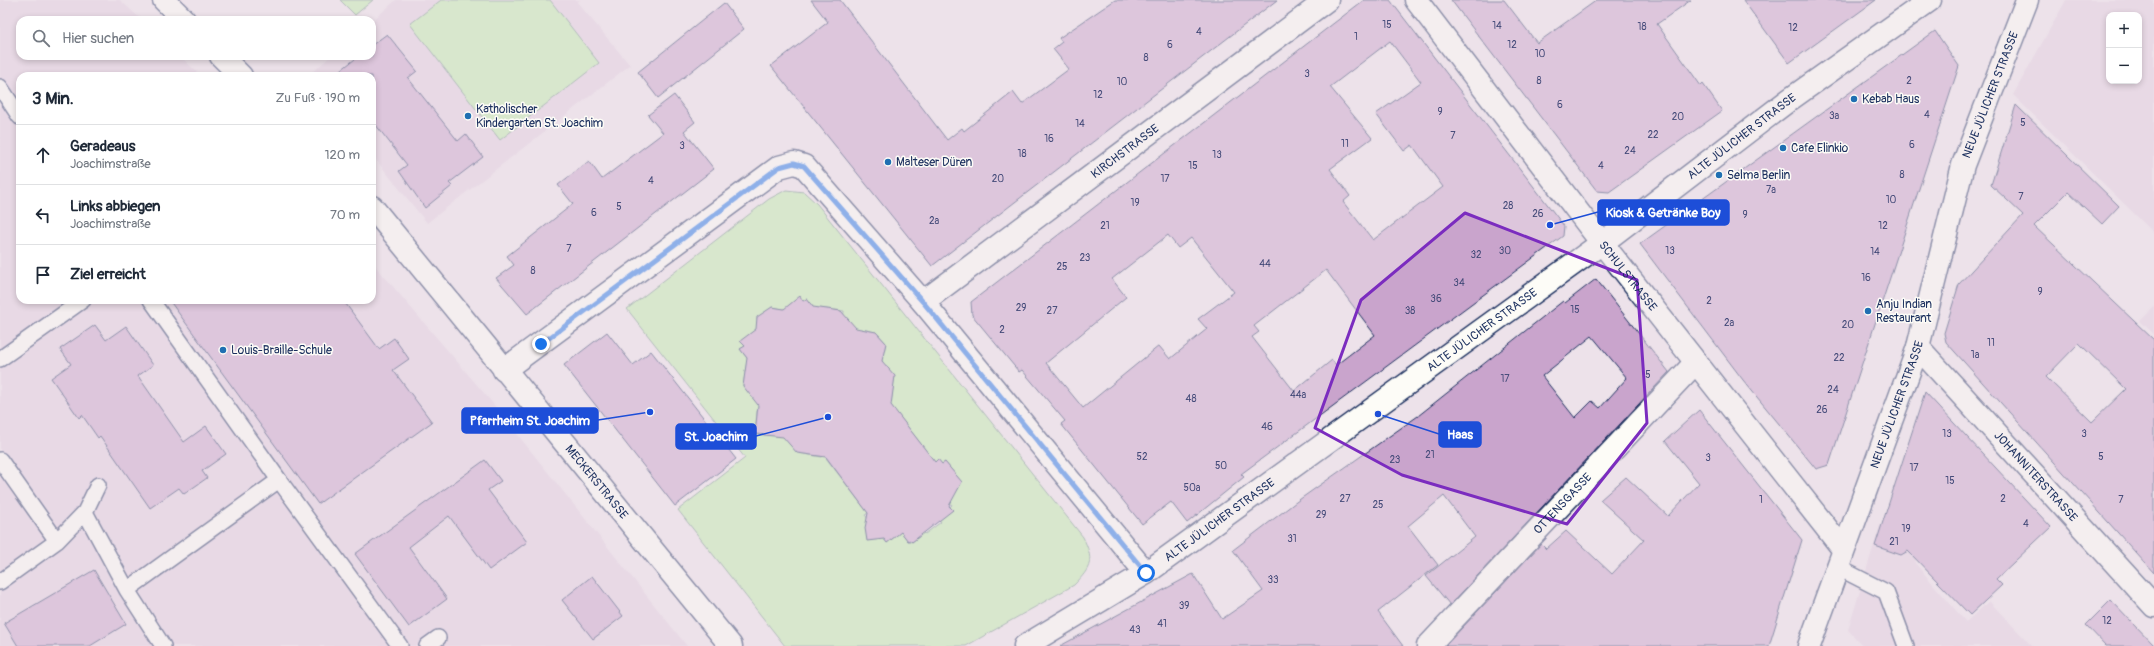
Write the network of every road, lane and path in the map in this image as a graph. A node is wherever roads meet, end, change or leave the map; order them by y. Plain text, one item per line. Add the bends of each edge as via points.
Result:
1 (164, 0) edge
2 (1327, 0) edge
3 (1416, 0) edge
4 (1930, 0) edge
5 (2026, 0) edge
6 (180, 16) edge
7 (225, 60) edge
8 (237, 72) edge
9 (0, 87) edge
10 (16, 111) edge
11 (376, 212) edge
12 (1602, 243) junction
13 (923, 302) junction
14 (77, 304) edge
15 (154, 304) edge
16 (1918, 347) junction
17 (0, 359) edge
18 (1696, 362) junction
19 (504, 370) junction
20 (0, 460) edge
21 (279, 480) junction
22 (98, 485) dead end
23 (85, 512) junction
24 (58, 541) junction
25 (1840, 558) junction
26 (1146, 573) junction
27 (0, 582) edge
28 (127, 590) junction
29 (2154, 606) edge
30 (163, 646) edge
31 (400, 646) edge
32 (731, 646) edge
33 (1025, 646) edge
34 (1428, 646) edge
35 (1809, 646) edge
36 (1906, 646) edge

1 - 6 street
2 - 13 street, KIRCHSTRASSE
3 - 12 street, SCHULSTRASSE
4 - 12 street, ALTE JÜLICHER STRASSE via 1789,100
5 - 16 street, NEUE JÜLICHER STRASSE via 1963,164
7 - 8 street
9 - 10 lane
11 - 19 street, MECKERSTRASSE
12 - 18 street, SCHULSTRASSE
12 - 26 street, ALTE JÜLICHER STRASSE
13 - 19 street via 814,176 804,166 794,163 779,167
13 - 26 street
14 - 17 lane
15 - 21 lane
16 - 25 street, NEUE JÜLICHER STRASSE
16 - 29 street, JOHANNITERSTRASSE
18 - 25 street, SCHULSTRASSE
18 - 34 street, OTTENSGASSE
19 - 32 street, MECKERSTRASSE
20 - 24 lane
21 - 28 lane
21 - 31 lane
22 - 23 lane
23 - 24 lane
23 - 28 lane
24 - 27 lane
25 - 35 street, NEUE JÜLICHER STRASSE
25 - 36 lane via 1886,592
26 - 33 street, ALTE JÜLICHER STRASSE
28 - 30 lane

